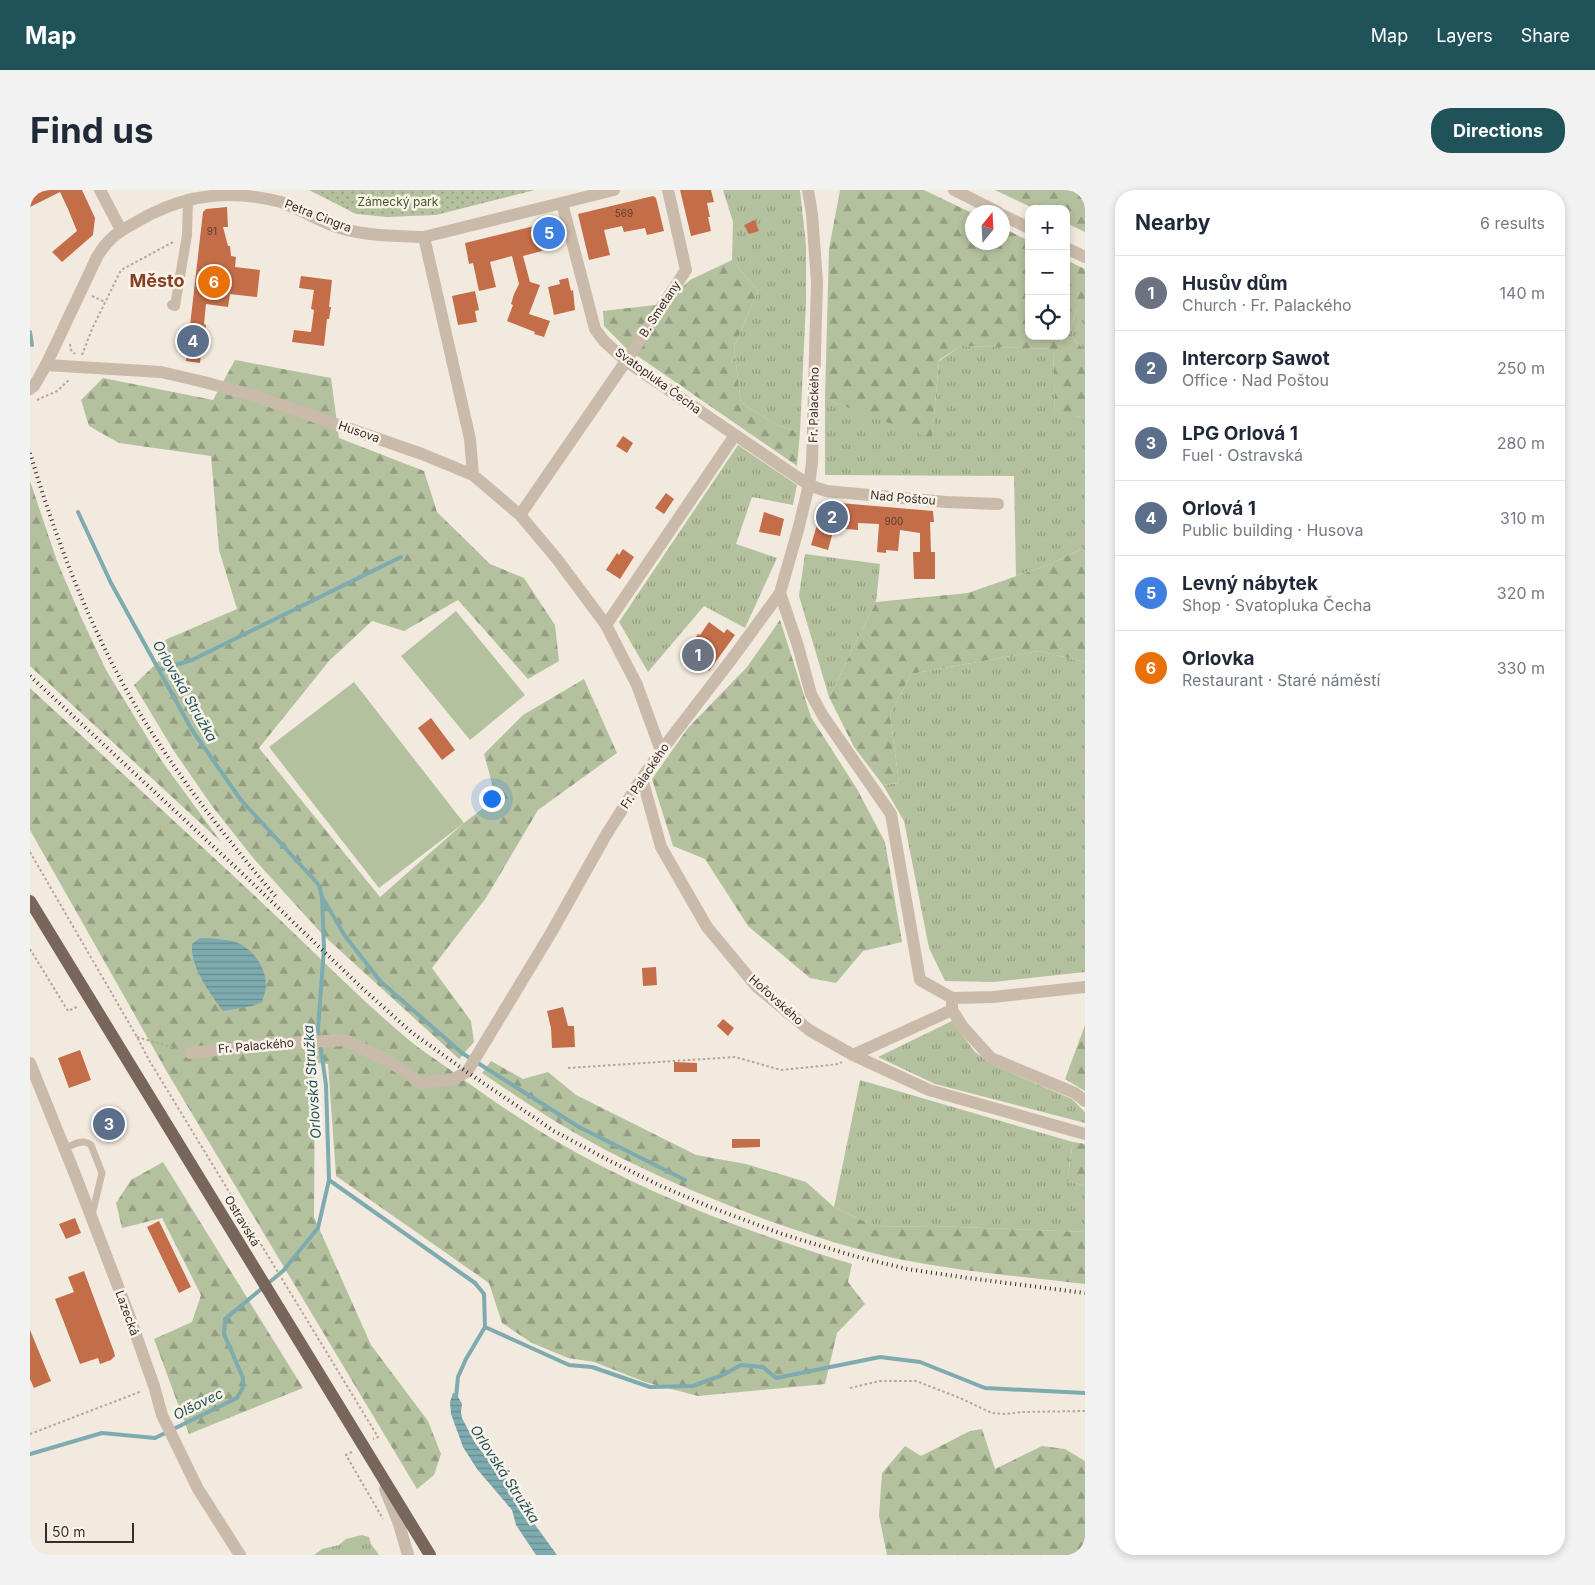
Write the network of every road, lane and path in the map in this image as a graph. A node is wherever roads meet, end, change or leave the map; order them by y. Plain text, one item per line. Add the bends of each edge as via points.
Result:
1 (100, 190) edge
2 (614, 190) edge
3 (668, 190) edge
4 (808, 190) edge
5 (954, 190) edge
6 (205, 192) edge
7 (188, 199) junction
8 (562, 203) junction
9 (984, 205) edge
10 (1010, 219) edge
11 (1025, 226) edge
12 (121, 230) junction
13 (187, 235) junction
14 (424, 237) junction
15 (1070, 250) edge
16 (1085, 257) edge
17 (89, 294) dead end
18 (105, 302) junction
19 (172, 305) dead end
20 (81, 358) dead end
21 (626, 361) junction
22 (46, 365) junction
23 (30, 389) edge
24 (735, 435) junction
25 (472, 475) junction
26 (809, 485) junction
27 (998, 504) dead end
28 (520, 515) junction
29 (780, 593) junction
30 (606, 625) junction
31 (661, 751) junction
32 (642, 778) junction
33 (30, 852) edge
34 (30, 901) edge
35 (30, 949) edge
36 (1085, 987) edge
37 (90, 1000) junction
38 (952, 1004) junction
39 (137, 1037) junction
40 (190, 1053) joint
41 (853, 1055) junction
42 (30, 1063) edge
43 (568, 1068) dead end
44 (1085, 1101) edge
45 (1085, 1134) edge
46 (65, 1148) junction
47 (91, 1217) junction
48 (154, 1386) junction
49 (850, 1388) dead end
50 (1085, 1411) edge
51 (30, 1434) edge
52 (363, 1445) junction
53 (371, 1458) junction
54 (385, 1523) dead end
55 (240, 1555) edge
56 (408, 1555) edge
57 (430, 1555) edge

1 - 12 street
2 - 8 street, Petra Cingra
3 - 21 street, B. Smetany via 686,270
4 - 26 street, Fr. Palackého via 817,282
5 - 9 street
6 - 7 street, Petra Cingra
6 - 14 street, Petra Cingra via 252,194 282,202 340,228 366,234
7 - 12 street, Petra Cingra
7 - 13 street
8 - 14 street, Petra Cingra
8 - 21 street, Svatopluka Čecha via 594,329
10 - 11 street
12 - 22 street, Petra Cingra via 107,241 97,257
13 - 18 path via 121,270
13 - 19 street via 175,306
14 - 25 street via 470,439
15 - 16 street
17 - 18 path
18 - 20 path
21 - 24 street, Svatopluka Čecha
21 - 28 street, B. Smetany
22 - 23 street, Petra Cingra
22 - 25 street, Husova via 161,372 204,382 255,396 422,454
24 - 26 street, Svatopluka Čecha
24 - 30 street
25 - 28 street, Husova
26 - 27 street, Nad Poštou via 826,491
26 - 29 street, Fr. Palackého
28 - 30 street, Husova
29 - 31 street, Fr. Palackého
29 - 38 street via 811,694 891,814 920,980
30 - 31 street, Husova via 636,685
31 - 32 street, Fr. Palackého
32 - 40 street, Fr. Palackého via 467,1072 453,1080 421,1083 392,1063 345,1040
32 - 41 street, Hořovského via 661,847 707,927 756,986 809,1030
33 - 39 path
34 - 37 main road, Ostravská
35 - 37 path via 68,1011
36 - 38 street
37 - 52 main road, Ostravská
38 - 41 street
38 - 44 street via 964,1028 991,1058 1074,1092
39 - 40 path
39 - 52 path via 378,1437
41 - 43 path via 839,1064 781,1070 735,1057
41 - 45 street, Hořovského via 929,1090
42 - 46 street, Lazecká
46 - 47 street, Lazecká
46 - 47 lane via 87,1142 102,1173
47 - 48 street, Lazecká
48 - 51 path
48 - 55 street, Lazecká via 162,1415 198,1488
49 - 50 path via 880,1381 916,1381 992,1413
52 - 53 main road, Ostravská
52 - 54 path via 346,1456
53 - 56 street via 391,1501
53 - 57 main road, Ostravská

